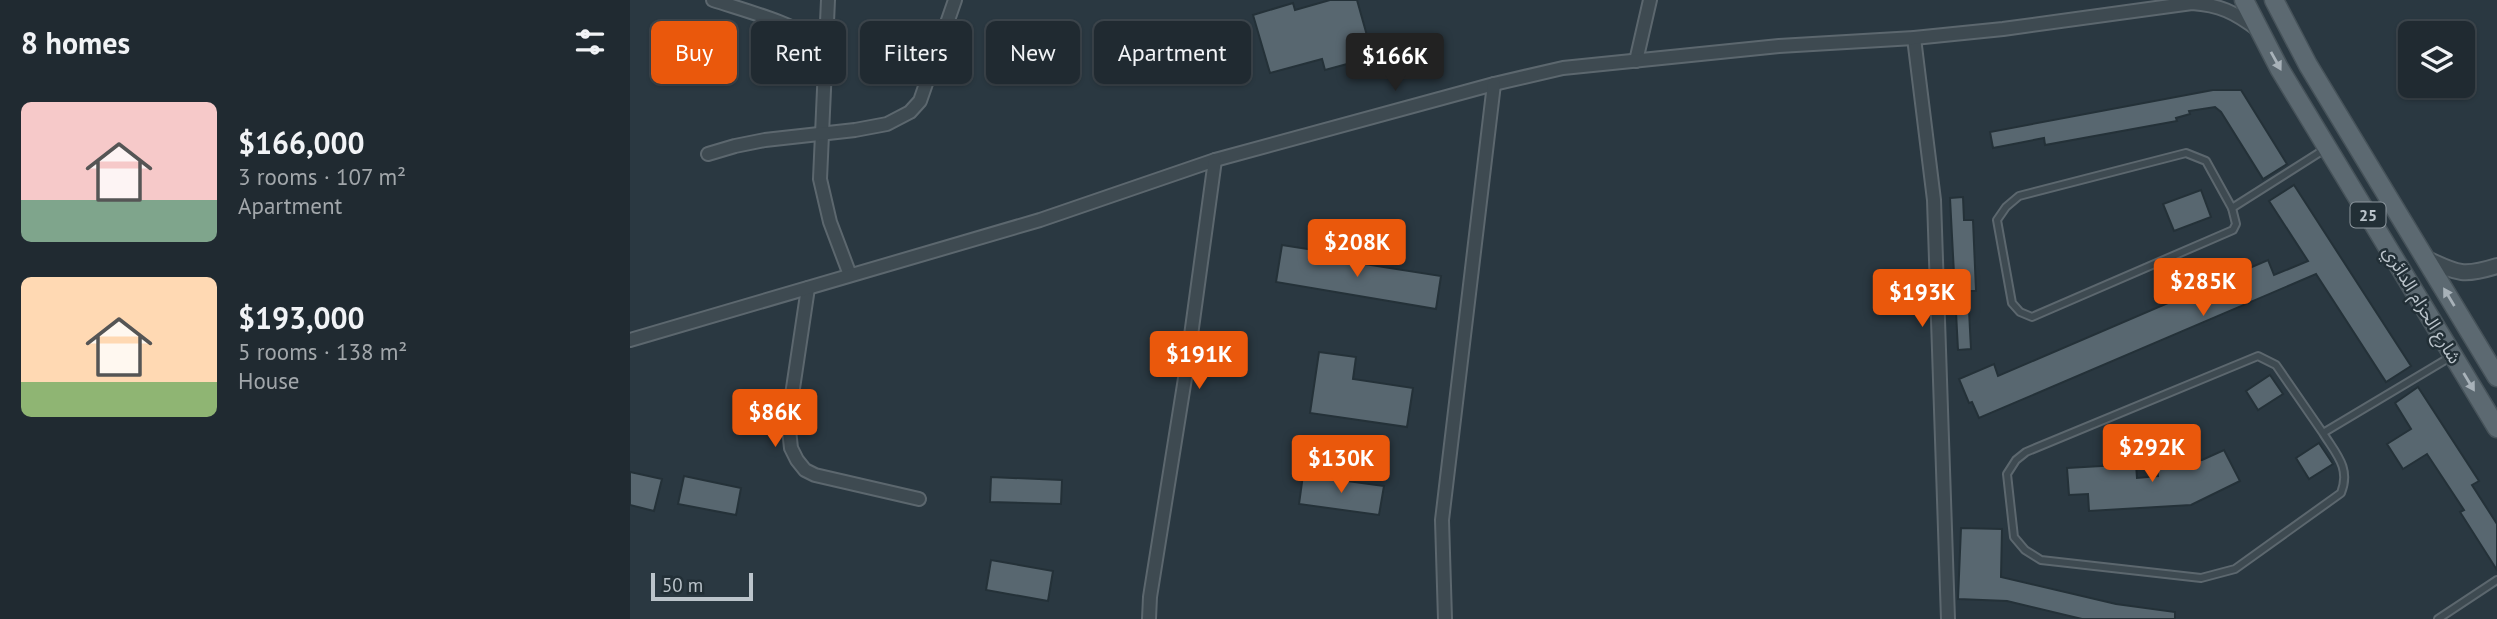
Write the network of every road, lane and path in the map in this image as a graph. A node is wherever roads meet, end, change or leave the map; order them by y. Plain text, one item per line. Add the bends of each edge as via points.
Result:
1 (713, 0) edge
2 (828, 0) edge
3 (955, 0) edge
4 (1650, 0) edge
5 (2244, 0) edge
6 (2274, 0) edge
7 (2194, 2) edge
8 (781, 21) edge
9 (827, 21) edge
10 (2259, 30) junction
11 (1914, 38) junction
12 (1636, 61) junction
13 (823, 84) edge
14 (1494, 84) junction
15 (821, 135) junction
16 (2328, 148) junction
17 (708, 154) dead end
18 (1215, 160) junction
19 (2232, 208) junction
20 (2425, 258) junction
21 (2497, 267) edge
22 (850, 275) junction
23 (808, 288) junction
24 (630, 340) edge
25 (2453, 356) junction
26 (2497, 377) edge
27 (2497, 428) edge
28 (2323, 433) junction
29 (919, 499) dead end
30 (2497, 580) edge
31 (1149, 619) edge
32 (1445, 619) edge
33 (1948, 619) edge
34 (2438, 619) edge

1 - 8 street
2 - 9 street
3 - 15 street via 920,100 910,112 887,124
4 - 12 street
5 - 10 main road, شارع الحزام الدائري / 25
6 - 20 main road, شارع الحزام الدائري / 25
7 - 10 street via 2225,8
7 - 11 street
10 -> 16 main road, شارع الحزام الدائري / 25
11 - 12 street
11 - 33 street via 1934,200
12 - 14 street via 1563,68
13 - 15 street
14 - 18 street
14 - 32 street via 1442,520
15 - 17 street via 765,140
15 - 22 street via 824,199
16 - 19 lane
16 - 25 main road, شارع الحزام الدائري / 25
18 - 22 street via 1040,220
18 - 31 street
19 - 19 lane via 2236,224 2225,235 2032,317 2012,303 1997,220 2019,197 2186,153 2206,161
20 - 21 street via 2456,272
26 -> 20 main road, شارع الحزام الدائري / 25
22 - 23 street
23 - 24 street
23 - 29 street via 789,415 791,447 797,460 815,475
25 -> 27 main road, شارع الحزام الدائري / 25
25 - 28 lane
28 - 28 lane via 2344,468 2346,482 2341,493 2235,569 2201,578 2041,560 2014,537 2007,474 2025,452 2258,356 2276,365
30 - 34 lane

